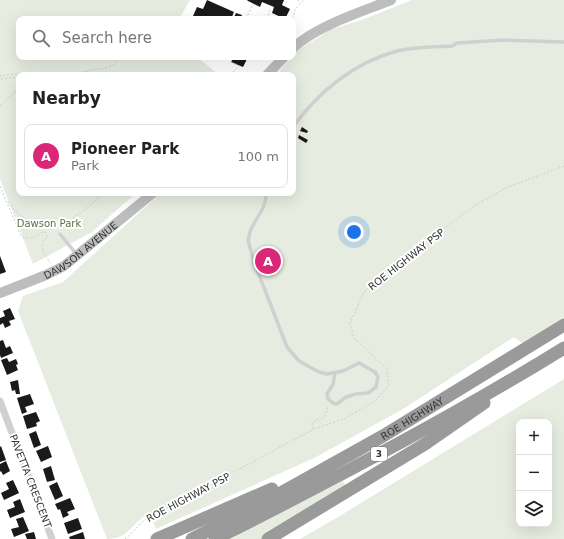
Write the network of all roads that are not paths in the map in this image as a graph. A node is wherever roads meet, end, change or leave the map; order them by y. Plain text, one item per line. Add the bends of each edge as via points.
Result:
1 (391, 0) edge
2 (373, 3) edge
3 (564, 42) edge
4 (296, 45) edge
5 (281, 60) edge
6 (270, 72) edge
7 (296, 123) edge
8 (149, 196) edge
9 (266, 196) edge
10 (60, 234) dead end
11 (78, 255) junction
12 (0, 293) edge
13 (564, 325) edge
14 (564, 348) edge
15 (539, 363) junction
16 (335, 373) junction
17 (0, 401) edge
18 (328, 467) junction
19 (52, 539) edge
20 (157, 539) edge
21 (192, 539) edge
22 (215, 539) edge
23 (268, 539) edge

1 - 2 main road
2 - 4 main road via 322,28
3 - 7 lane via 504,40 457,43 452,46 399,51 380,56 341,78 313,102
5 - 6 main road
8 - 11 main road, DAWSON AVENUE
9 - 16 lane via 264,208 251,229 248,240 278,325 287,347 299,361 319,372
10 - 11 lane
11 - 12 main road, DAWSON AVENUE via 46,275
13 - 18 highway, ROE HIGHWAY / 3
14 - 15 highway, ROE HIGHWAY / 3
15 - 22 highway, ROE HIGHWAY / 3 via 405,440
15 - 23 highway via 447,430
16 - 16 lane via 359,363 375,372 378,381 376,387 368,393 349,396 336,404 328,399
17 - 19 street, PAVETTA CRESCENT
18 - 20 highway
18 - 21 highway, ROE HIGHWAY / 3

